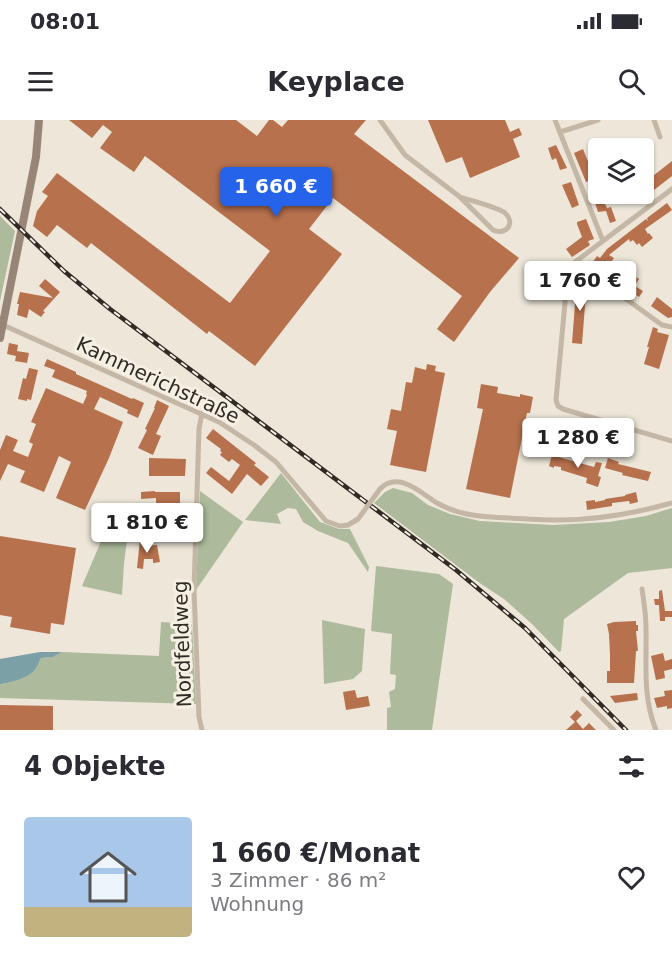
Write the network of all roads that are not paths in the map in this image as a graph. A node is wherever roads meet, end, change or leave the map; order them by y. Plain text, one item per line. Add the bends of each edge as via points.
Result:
1 (39, 120) edge
2 (380, 120) edge
3 (555, 120) edge
4 (598, 120) edge
5 (654, 120) edge
6 (560, 132) junction
7 (660, 137) dead end
8 (672, 189) edge
9 (460, 197) junction
10 (603, 241) junction
11 (575, 262) junction
12 (3, 326) junction
13 (672, 327) edge
14 (0, 338) edge
15 (202, 413) junction
16 (672, 441) edge
17 (672, 503) edge
18 (642, 589) dead end
19 (583, 699) dead end
20 (202, 730) edge
21 (614, 730) edge
22 (657, 730) edge

1 - 12 street via 36,157
2 - 9 street via 405,154
3 - 6 street
4 - 6 street
5 - 7 street
6 - 10 street
8 - 10 street
9 - 9 street via 493,230 507,228 510,221 501,210
10 - 11 street
11 - 13 street via 662,325
11 - 16 street via 567,274 558,406
12 - 14 street
12 - 15 street, Kammerichstraße
15 - 17 street, Kammerichstraße, bridge via 276,462 326,521 340,526 358,519 380,489 400,482 441,505 473,516 597,518
15 - 20 street, Nordfeldweg via 194,590
18 - 22 street via 646,694
19 - 21 street

